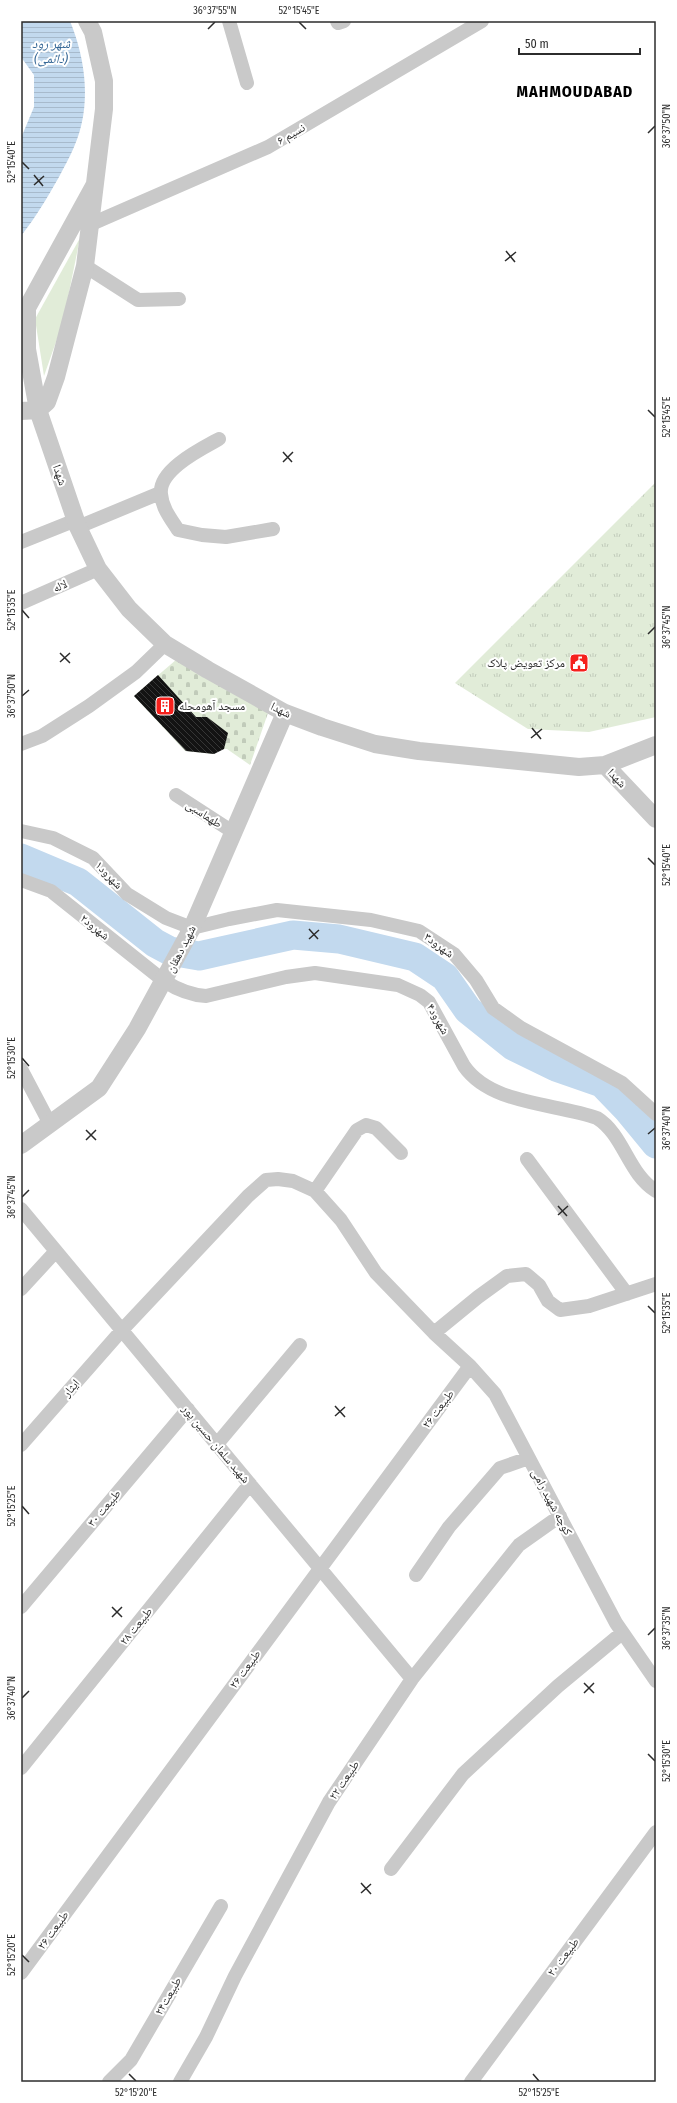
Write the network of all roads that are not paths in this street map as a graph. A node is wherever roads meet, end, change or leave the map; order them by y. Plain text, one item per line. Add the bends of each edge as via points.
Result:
1 (88, 21) edge
2 (229, 21) edge
3 (337, 21) edge
4 (344, 21) edge
5 (482, 21) edge
6 (247, 83) dead end
7 (94, 186) junction
8 (89, 225) junction
9 (85, 266) junction
10 (179, 299) dead end
11 (29, 411) edge
12 (219, 439) dead end
13 (160, 494) junction
14 (77, 524) junction
15 (273, 529) dead end
16 (21, 542) edge
17 (98, 569) junction
18 (21, 603) edge
19 (165, 644) junction
20 (285, 713) junction
21 (21, 744) edge
22 (656, 745) edge
23 (605, 765) junction
24 (176, 795) dead end
25 (656, 818) edge
26 (21, 831) edge
27 (232, 832) junction
28 (21, 880) edge
29 (192, 928) junction
30 (164, 981) junction
31 (21, 1069) edge
32 (656, 1114) edge
33 (50, 1124) junction
34 (21, 1145) edge
35 (401, 1153) dead end
36 (527, 1159) dead end
37 (315, 1190) junction
38 (656, 1191) edge
39 (21, 1208) edge
40 (56, 1251) junction
41 (656, 1284) edge
42 (21, 1288) edge
43 (627, 1294) junction
44 (122, 1330) junction
45 (434, 1333) junction
46 (300, 1345) dead end
47 (470, 1366) junction
48 (188, 1409) junction
49 (217, 1444) junction
50 (21, 1445) edge
51 (529, 1458) junction
52 (250, 1484) junction
53 (560, 1516) junction
54 (320, 1568) junction
55 (416, 1574) dead end
56 (21, 1607) edge
57 (622, 1633) junction
58 (412, 1679) junction
59 (656, 1681) edge
60 (21, 1768) edge
61 (656, 1832) edge
62 (391, 1869) dead end
63 (221, 1906) dead end
64 (21, 1973) edge
65 (109, 2082) edge
66 (180, 2082) edge
67 (471, 2082) edge

1 - 7 street via 104,81 104,109
2 - 6 street
3 - 4 street
5 - 8 street, نسیم ۶ via 268,147
7 - 8 street
7 - 11 street, شهدا via 27,308
8 - 9 street
9 - 10 street via 138,300
9 - 11 street via 47,402
11 - 14 street, شهدا
12 - 13 street via 192,454 166,476
13 - 14 street
13 - 15 street via 166,512 178,530 226,537
14 - 16 street
14 - 17 street, شهدا
17 - 18 street, لاله
17 - 19 street, شهدا via 129,609
19 - 20 street, شهدا
19 - 21 street via 136,672 101,697 42,736
20 - 23 street, شهدا via 374,744 580,767
20 - 27 street, شهید دهقان
22 - 23 street
23 - 25 street, شهدا
24 - 27 street, طهماسبی
26 - 29 street, شهرود۱ via 53,838 93,858 127,894 166,918
27 - 29 street, شهید دهقان
28 - 30 street, شهرود۲ via 51,891
29 - 30 street, شهید دهقان
29 - 32 street, شهرود۳ via 276,910 371,920 419,931 454,954 476,980 493,1008 520,1028 622,1084
30 - 33 street, شهید دهقان via 99,1088
30 - 38 street, شهرود۴ via 179,990 206,996 286,977 315,973 406,987 429,1002 470,1076 482,1085 509,1096 585,1114 606,1124 641,1179
31 - 33 street
33 - 34 street, شهید دهقان
35 - 37 street via 376,1128 366,1125 357,1130
36 - 43 street
37 - 44 street, ایثار via 293,1181 266,1180
37 - 45 street, کوچه شهید رامی via 341,1220 376,1273
39 - 40 street, شهید سلمان حسین پور
40 - 42 street
40 - 44 street, شهید سلمان حسین پور
41 - 43 street
43 - 45 street via 589,1306 560,1310 548,1301 539,1285 526,1274 507,1276
44 - 48 street, شهید سلمان حسین پور
44 - 50 street, ایثار
45 - 47 street, کوچه شهید رامی
46 - 49 street
47 - 51 street, کوچه شهید رامی via 495,1394
47 - 54 street, طبیعت ۲۶
48 - 49 street, شهید سلمان حسین پور
48 - 56 street, طبیعت ۳۰
49 - 52 street, شهید سلمان حسین پور
51 - 53 street, کوچه شهید رامی
51 - 55 street via 500,1468 449,1527
52 - 54 street, شهید سلمان حسین پور
52 - 60 street, طبیعت ۲۸
53 - 57 street, کوچه شهید رامی
53 - 58 street, طبیعت ۲۲ via 520,1545
54 - 58 street, شهید سلمان حسین پور
54 - 64 street, طبیعت ۲۶
57 - 59 street, کوچه شهید رامی
57 - 62 street via 558,1686 464,1774
58 - 66 street, طبیعت ۲۲ via 329,1802
61 - 67 street, طبیعت ۲۰
63 - 65 street, طبیعت۲۴ via 130,2060

